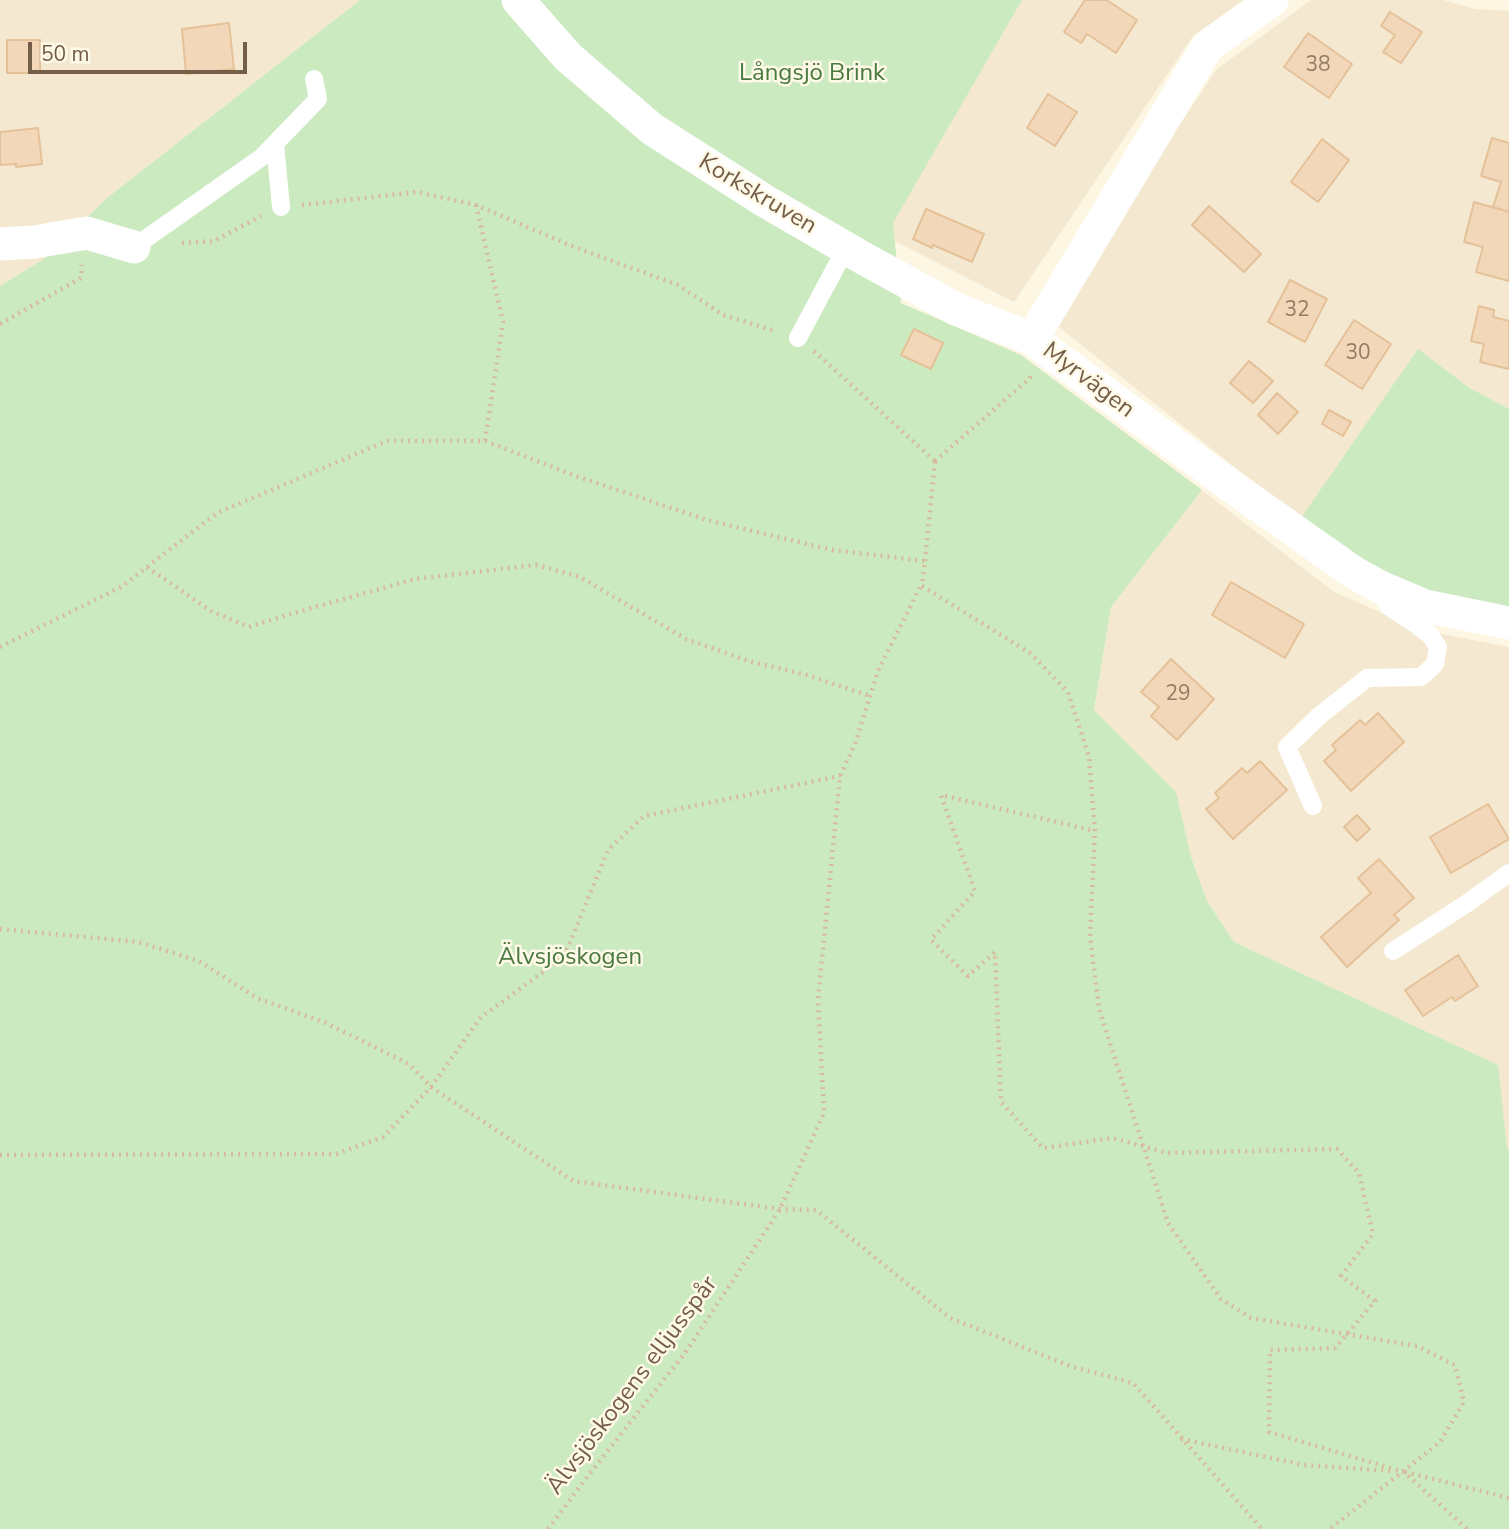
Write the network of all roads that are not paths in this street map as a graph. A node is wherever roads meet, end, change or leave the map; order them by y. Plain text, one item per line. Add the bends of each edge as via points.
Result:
1 (519, 0) edge
2 (1272, 0) edge
3 (314, 79) dead end
4 (275, 144) junction
5 (281, 207) road end
6 (0, 244) edge
7 (134, 247) joint
8 (846, 248) junction
9 (798, 338) road end
10 (1032, 339) junction
11 (1380, 587) junction
12 (1509, 623) edge
13 (1313, 806) dead end
14 (1509, 873) edge
15 (1393, 951) dead end

1 - 8 street, Korkskruven via 568,57 652,129
2 - 10 street, Myrvägen via 1207,47
3 - 4 lane via 318,99
4 - 5 lane
4 - 7 lane
6 - 7 street via 87,233
8 - 9 lane
8 - 10 street, Korkskruven via 956,309
10 - 11 street, Myrvägen via 1286,525
11 - 12 street, Myrvägen via 1425,606
11 - 13 lane via 1388,606 1430,635 1438,647 1434,664 1421,677 1367,678 1287,747
14 - 15 lane

